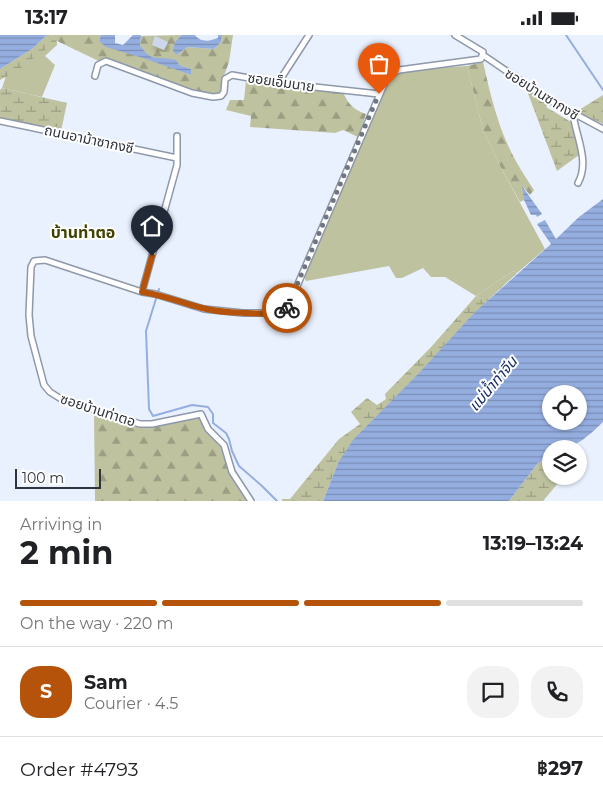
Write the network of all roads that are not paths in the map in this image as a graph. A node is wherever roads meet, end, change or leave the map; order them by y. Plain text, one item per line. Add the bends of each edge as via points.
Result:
1 (309, 35) edge
2 (456, 35) edge
3 (483, 55) junction
4 (95, 77) dead end
5 (278, 83) junction
6 (379, 94) junction
7 (572, 114) junction
8 (0, 121) edge
9 (603, 129) edge
10 (177, 135) dead end
11 (177, 158) junction
12 (578, 183) dead end
13 (142, 292) junction
14 (250, 501) edge

1 - 5 street
2 - 3 street
3 - 6 street, ซอยบ้านท่าตอ via 478,60 399,69 386,80
3 - 7 street, ซอยบ้านซากงซี
4 - 5 street, ซอยเอ็มนาย via 98,65 106,61 192,93 213,97 221,96 225,79 232,75
5 - 6 street, ซอยเอ็มนาย
6 - 13 street, ซอยบ้านท่าตอ via 286,309 276,314 204,309
7 - 9 street, ซอยบ้านซากงซี
7 - 12 street via 584,161
8 - 11 street, ถนนอาม้าซากงซี
10 - 11 street
11 - 13 street
13 - 14 street, ซอยบ้านท่าตอ via 45,260 34,261 30,275 29,325 44,385 61,399 140,424 201,414 208,429 224,445 232,472

